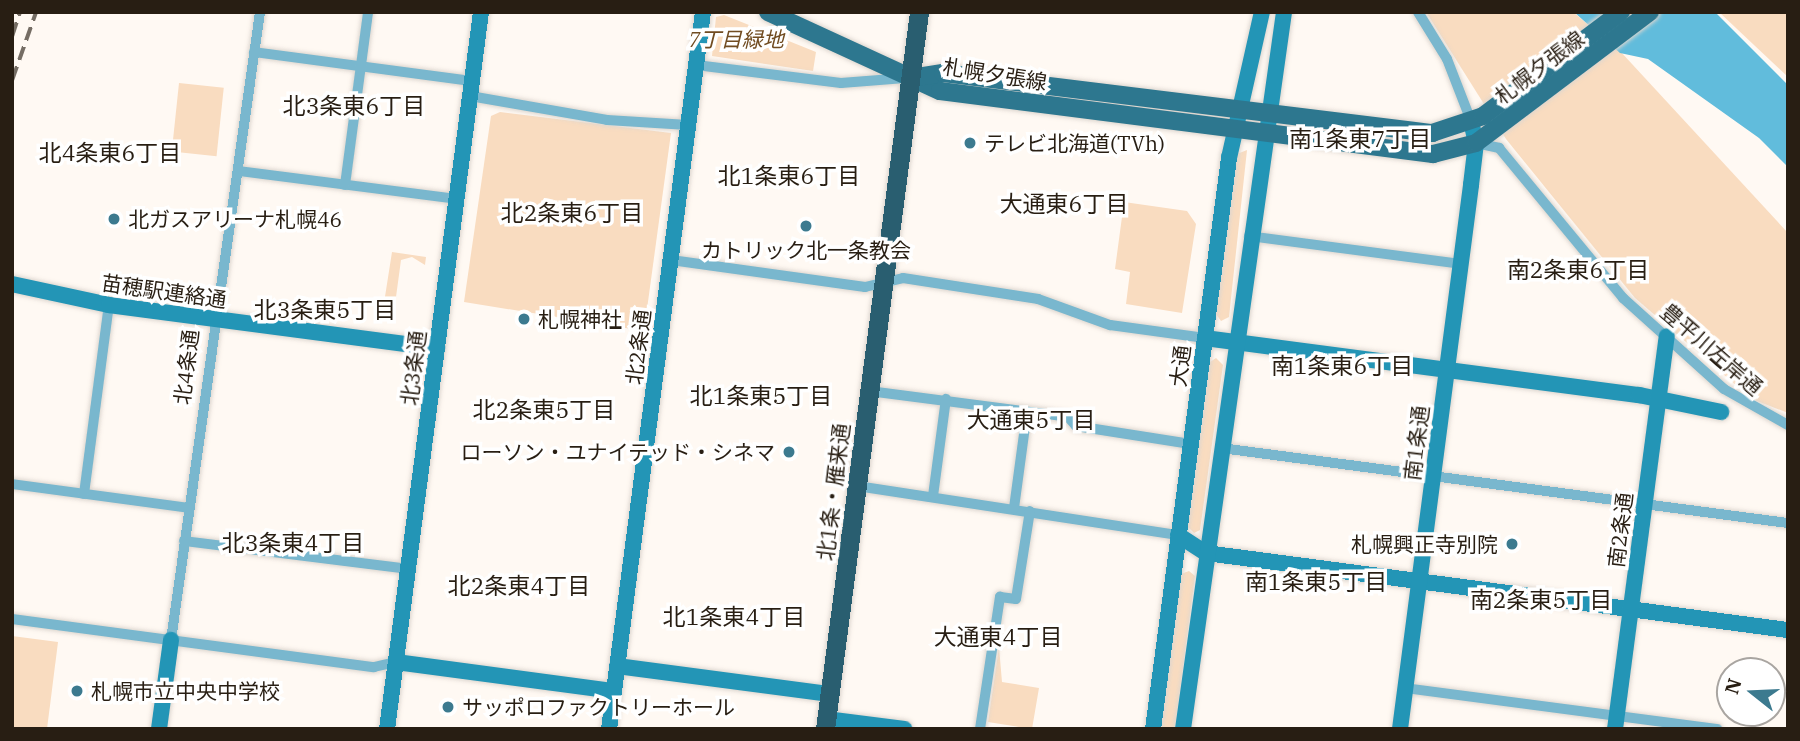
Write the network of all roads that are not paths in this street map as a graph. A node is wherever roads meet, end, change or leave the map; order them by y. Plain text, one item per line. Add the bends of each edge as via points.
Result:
1 (260, 12) edge
2 (368, 12) edge
3 (481, 12) edge
4 (703, 12) edge
5 (768, 12) edge
6 (919, 12) edge
7 (1262, 12) edge
8 (1284, 12) edge
9 (1418, 12) edge
10 (1621, 12) edge
11 (1650, 12) edge
12 (254, 52) junction
13 (696, 65) junction
14 (361, 66) junction
15 (911, 78) junction
16 (471, 88) junction
17 (1496, 117) junction
18 (1471, 121) junction
19 (1240, 122) junction
20 (688, 125) junction
21 (1264, 125) junction
22 (1476, 143) junction
23 (239, 171) junction
24 (345, 185) junction
25 (457, 199) junction
26 (1249, 236) junction
27 (671, 260) junction
28 (1461, 264) junction
29 (884, 282) junction
30 (12, 284) edge
31 (109, 305) junction
32 (213, 318) junction
33 (1667, 336) junction
34 (1205, 338) junction
35 (1234, 342) junction
36 (437, 348) junction
37 (1447, 369) junction
38 (869, 391) junction
39 (946, 399) junction
40 (1658, 401) junction
41 (1027, 412) junction
42 (1721, 412) dead end
43 (1788, 425) edge
44 (1191, 444) junction
45 (1221, 448) junction
46 (1433, 476) junction
47 (12, 484) edge
48 (857, 486) junction
49 (84, 494) junction
50 (933, 496) junction
51 (1645, 504) junction
52 (189, 508) junction
53 (1014, 508) junction
54 (1030, 511) junction
55 (1788, 523) edge
56 (1178, 535) junction
57 (184, 541) junction
58 (1206, 553) junction
59 (408, 569) junction
60 (1419, 582) junction
61 (1631, 610) junction
62 (12, 619) edge
63 (1788, 630) edge
64 (171, 640) junction
65 (396, 662) junction
66 (617, 666) junction
67 (1405, 688) junction
68 (614, 691) junction
69 (830, 694) junction
70 (1616, 722) edge
71 (826, 724) edge
72 (159, 729) edge
73 (387, 729) edge
74 (609, 729) edge
75 (904, 729) edge
76 (980, 729) edge
77 (1153, 729) edge
78 (1183, 729) edge
79 (1399, 729) edge
80 (1717, 729) edge

1 - 12 street, 北4条通
2 - 14 street
3 - 16 street, 北3条通
4 - 13 street, 北2条通
5 - 15 main road
6 - 15 highway, 北1条・雁来通
7 - 19 street, 大通
8 - 21 street
9 - 18 street via 1447,59
10 - 17 main road, 札幌夕張線
11 - 17 main road, 札幌夕張線
12 - 14 street
12 - 23 street, 北4条通
13 - 15 street via 841,83
13 - 20 street, 北2条通
14 - 16 street
14 - 24 street
15 - 19 main road, 札幌夕張線 via 943,73
15 - 29 highway, 北1条・雁来通
16 - 20 street via 607,120
16 - 25 street, 北3条通
17 - 18 main road, 札幌夕張線
17 - 22 main road, 札幌夕張線
18 - 21 main road, 札幌夕張線 via 1413,135
18 - 22 street, 南1条通
19 - 21 main road, 札幌夕張線
19 - 34 street, 大通
20 - 27 street, 北2条通
21 - 22 main road, 札幌夕張線 via 1433,154
21 - 26 street
22 - 28 street, 南1条通
22 - 33 street, 豊平川左岸通 via 1499,148 1575,244
23 - 24 street
23 - 32 street, 北4条通
24 - 25 street
25 - 36 street, 北3条通
26 - 28 street
26 - 35 street
27 - 29 street via 867,287
27 - 66 street, 北2条通
28 - 37 street, 南1条通
29 - 34 street via 903,278 1038,299 1110,325
29 - 38 highway, 北1条・雁来通
30 - 31 street, 苗穂駅連絡通
31 - 32 street, 苗穂駅連絡通
31 - 49 street
32 - 36 street, 苗穂駅連絡通
32 - 52 street, 北4条通
33 - 40 street, 南2条通
33 - 43 street, 豊平川左岸通 via 1740,403
34 - 35 street
34 - 44 street, 大通
35 - 37 street
35 - 45 street
36 - 59 street, 北3条通
37 - 40 street
37 - 46 street, 南1条通
38 - 39 street
38 - 48 highway, 北1条・雁来通
39 - 41 street
39 - 50 street
40 - 42 street
40 - 51 street, 南2条通
41 - 44 street
41 - 53 street
44 - 56 street, 大通
45 - 46 street
45 - 58 street
46 - 51 street
46 - 60 street, 南1条通
47 - 49 street
48 - 50 street
48 - 69 highway, 北1条・雁来通
49 - 52 street
50 - 53 street
51 - 55 street
51 - 61 street, 南2条通
52 - 57 street, 北4条通
53 - 54 street
54 - 56 street
54 - 76 street via 1016,599 1000,597
56 - 58 street
56 - 77 street, 大通
57 - 59 street
57 - 64 street, 北4条通
58 - 60 street
58 - 78 street
59 - 65 street, 北3条通
60 - 61 street
60 - 67 street, 南1条通
61 - 63 street
61 - 70 street, 南2条通
62 - 64 street
64 - 65 street via 374,667
64 - 72 street, 北4条通
65 - 68 street
65 - 73 street, 北3条通
66 - 68 street, 北2条通
66 - 69 street
67 - 70 street
67 - 79 street, 南1条通
68 - 74 street, 北2条通
69 - 71 highway, 北1条・雁来通
70 - 80 street
71 - 75 street

